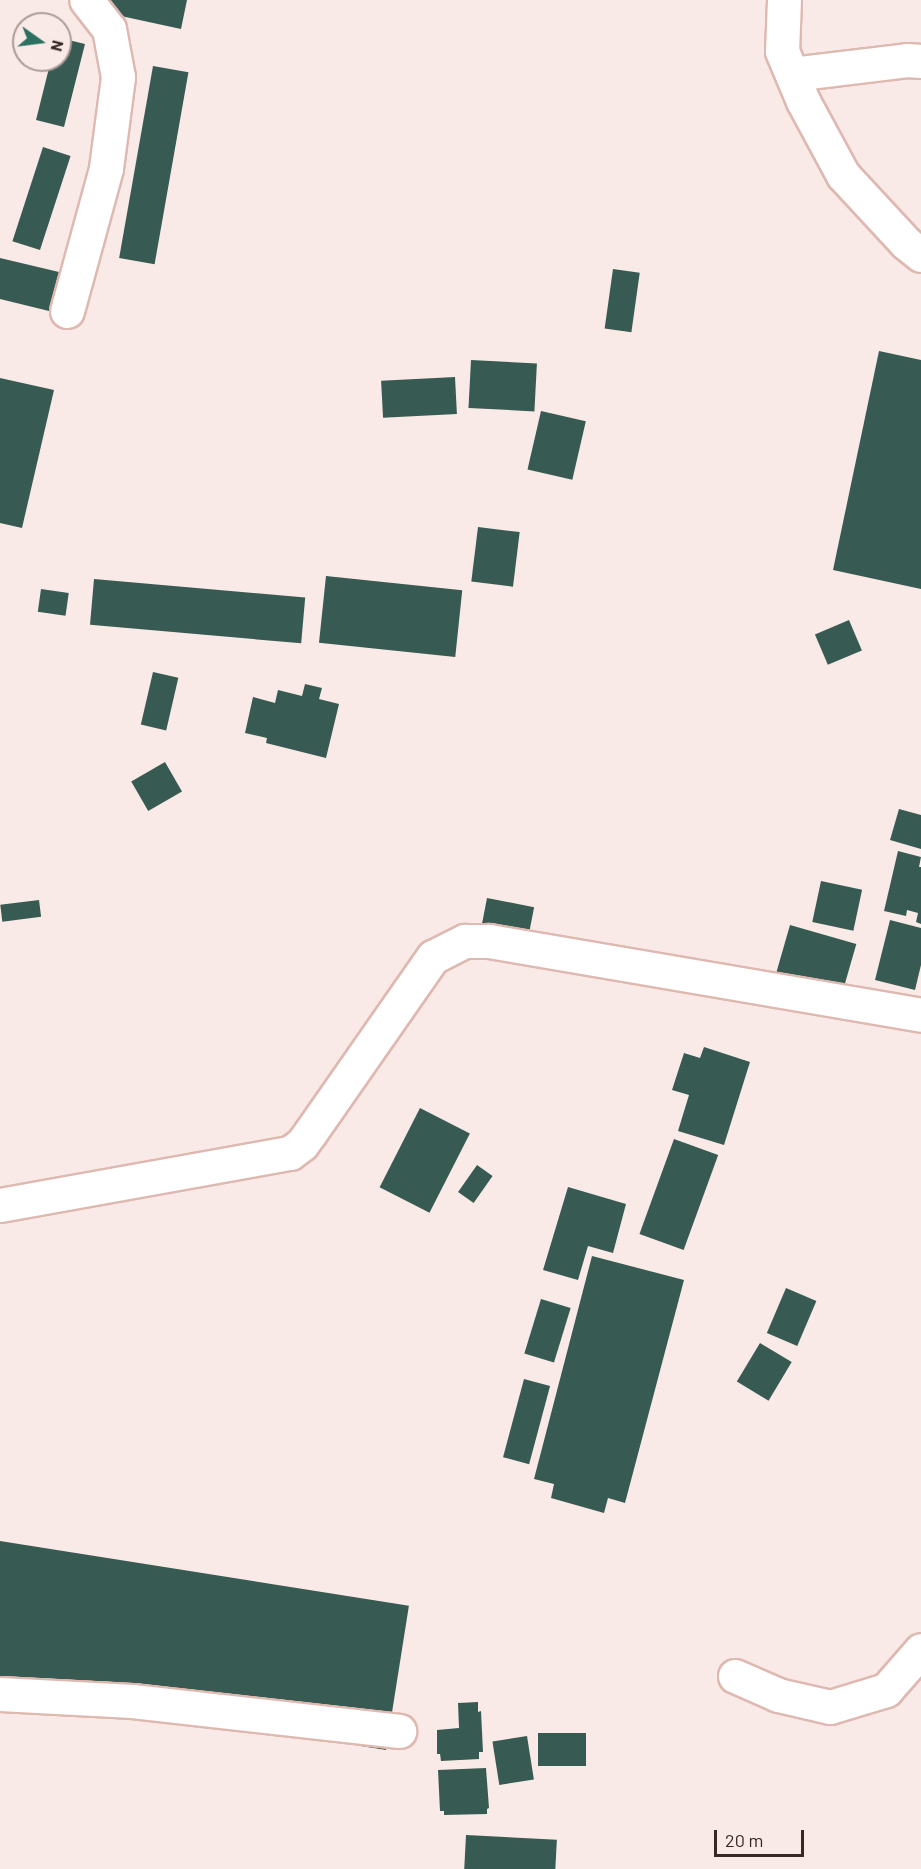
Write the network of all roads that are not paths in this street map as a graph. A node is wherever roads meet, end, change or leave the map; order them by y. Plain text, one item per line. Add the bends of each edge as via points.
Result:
1 (86, 0) edge
2 (784, 0) edge
3 (921, 62) edge
4 (792, 74) junction
5 (921, 255) edge
6 (67, 311) dead end
7 (921, 1015) edge
8 (0, 1206) edge
9 (921, 1650) edge
10 (735, 1676) dead end
11 (0, 1694) edge
12 (399, 1731) dead end

1 - 6 street via 109,29 118,78 106,168
2 - 4 street via 782,51
3 - 4 street via 907,60
4 - 5 street via 843,175
7 - 8 street via 501,943 465,941 433,957 306,1139 290,1153
9 - 10 street via 886,1690 830,1707 778,1695
11 - 12 street via 132,1701

